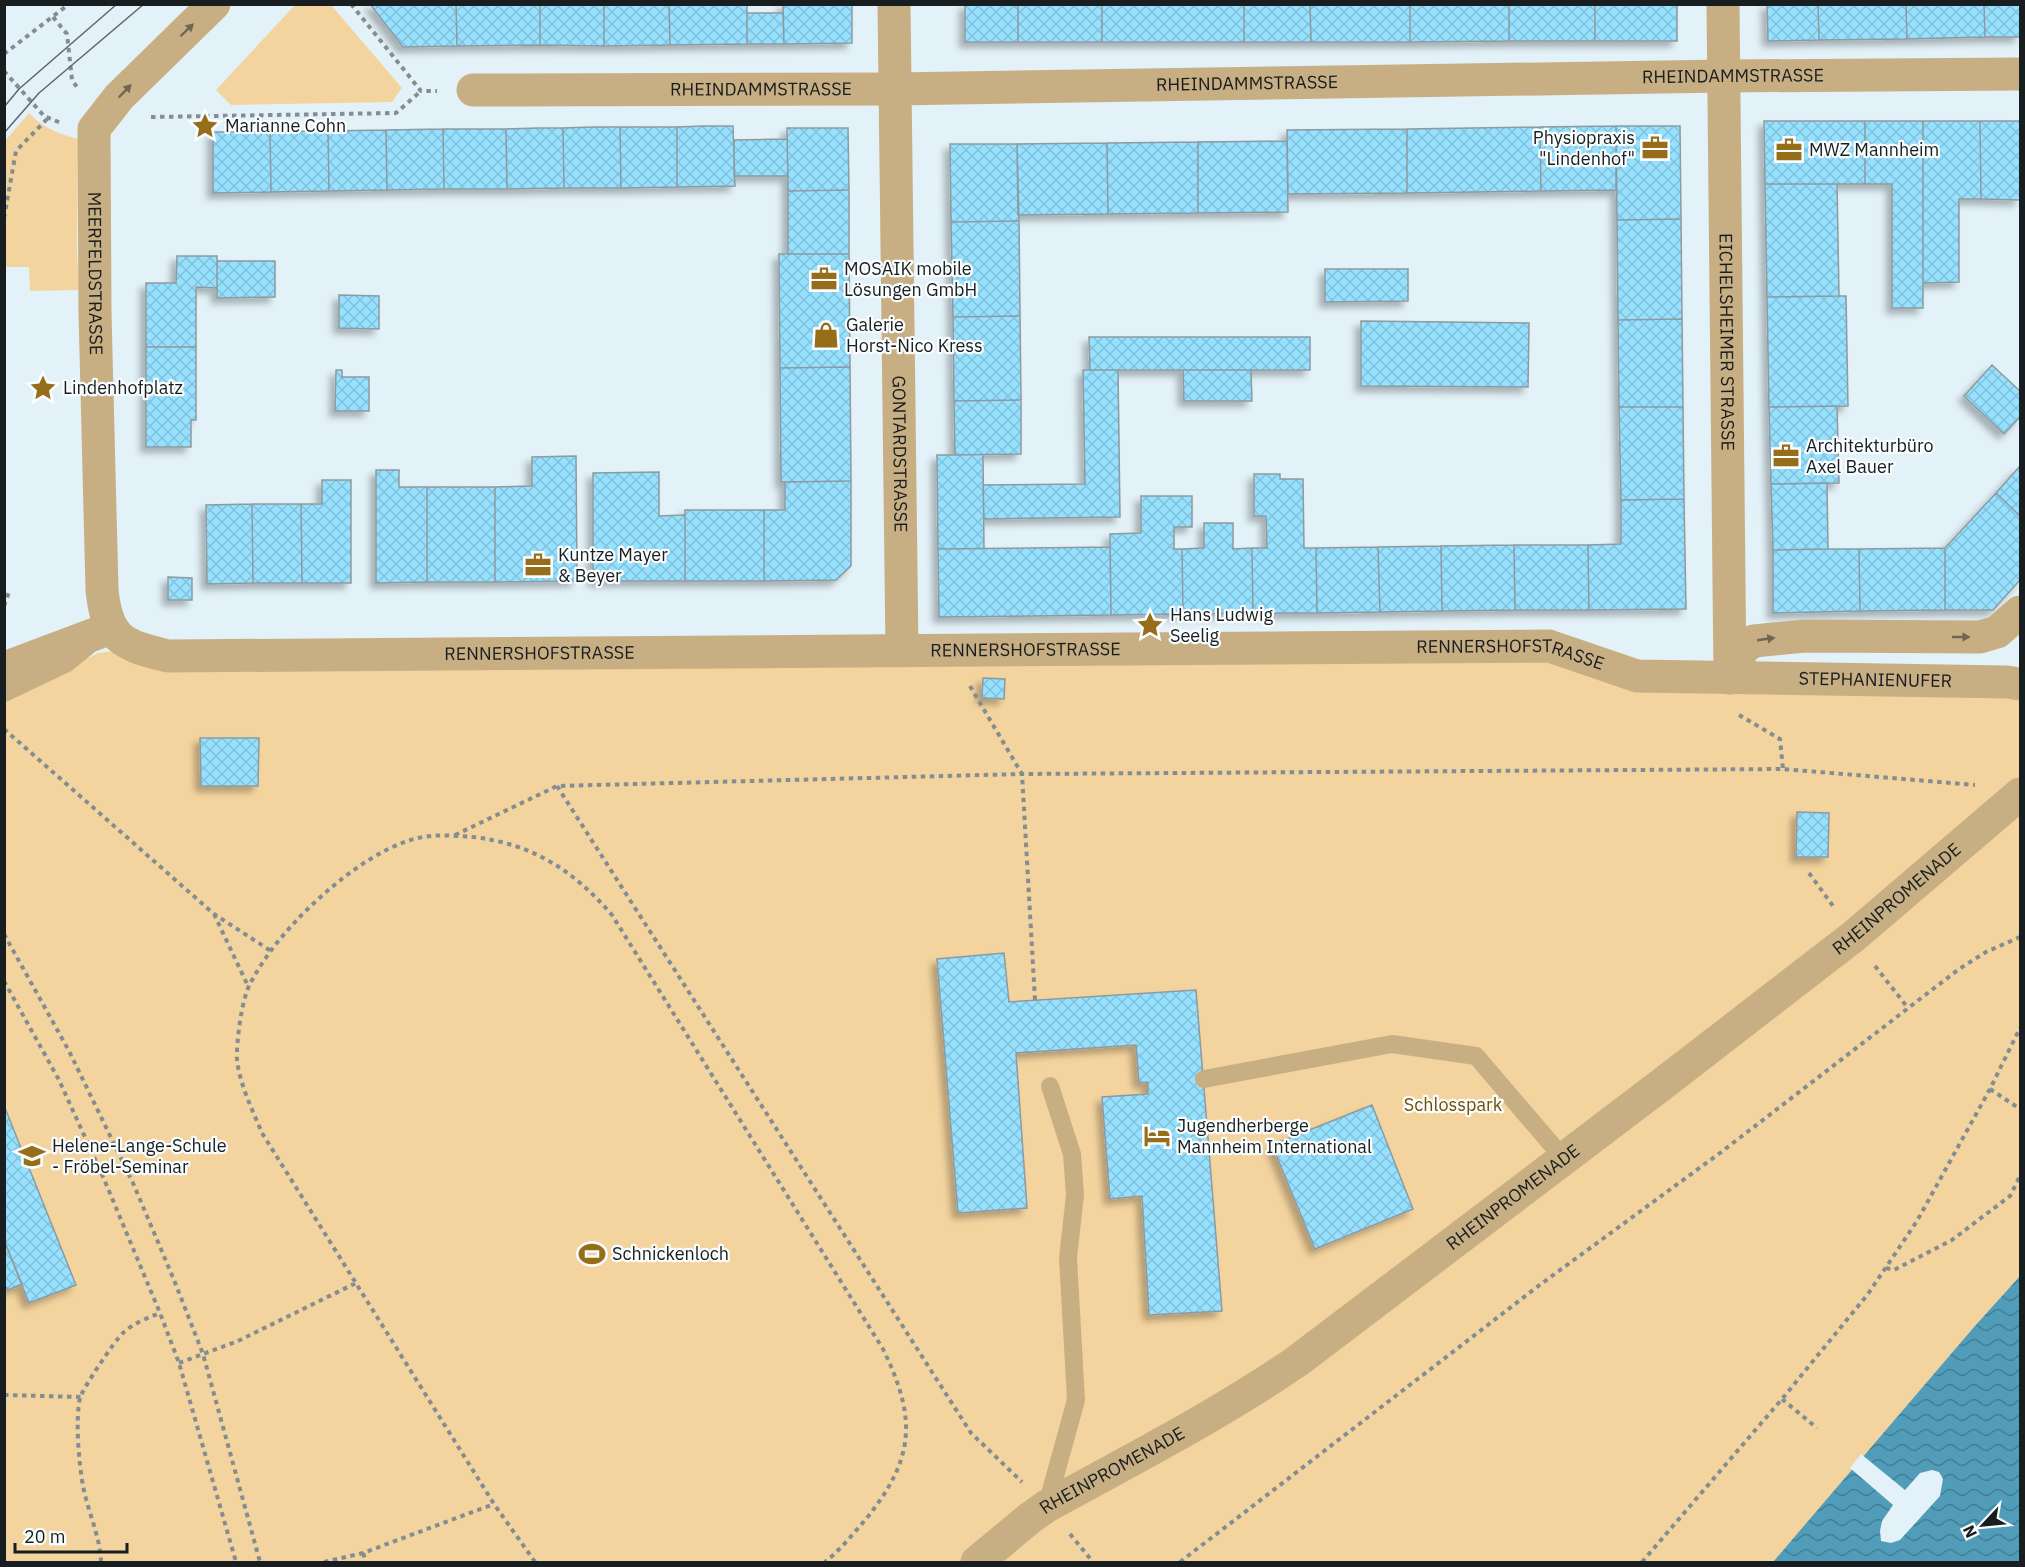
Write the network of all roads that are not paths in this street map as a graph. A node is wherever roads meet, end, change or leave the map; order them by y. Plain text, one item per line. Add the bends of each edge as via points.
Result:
1 (214, 4) edge
2 (894, 4) edge
3 (1723, 4) edge
4 (2020, 74) edge
5 (1724, 76) junction
6 (894, 89) junction
7 (473, 90) road end
8 (2020, 612) edge
9 (111, 628) junction
10 (902, 650) junction
11 (4, 668) edge
12 (1730, 678) junction
13 (2020, 684) edge
14 (4, 693) edge
15 (2020, 794) edge
16 (1204, 1079) dead end
17 (1050, 1086) dead end
18 (1564, 1159) junction
19 (1047, 1506) junction
20 (977, 1563) edge

9 -> 1 street, MEERFELDSTRASSE via 102,590 94,129 119,97
2 - 6 street, GONTARDSTRASSE
3 - 5 street, EICHELSHEIMER STRASSE
4 - 5 street, RHEINDAMMSTRASSE
5 - 6 street, RHEINDAMMSTRASSE
5 - 12 street, EICHELSHEIMER STRASSE
6 - 7 street, RHEINDAMMSTRASSE
6 - 10 street, GONTARDSTRASSE
12 -> 8 street via 1743,648 1754,641 1805,636 1980,637 1997,632
9 - 10 street, RENNERSHOFSTRASSE via 121,640 137,648 168,656
9 - 11 street
9 - 14 lane via 67,663
10 - 12 street, RENNERSHOFSTRASSE via 1550,646 1636,676
12 - 13 street, STEPHANIENUFER
15 - 18 street, RHEINPROMENADE via 1854,936
16 - 18 lane via 1392,1044 1476,1056
17 - 19 lane via 1072,1154 1075,1195 1068,1258 1076,1400
18 - 19 street, RHEINPROMENADE via 1255,1390
19 - 20 street, RHEINPROMENADE

